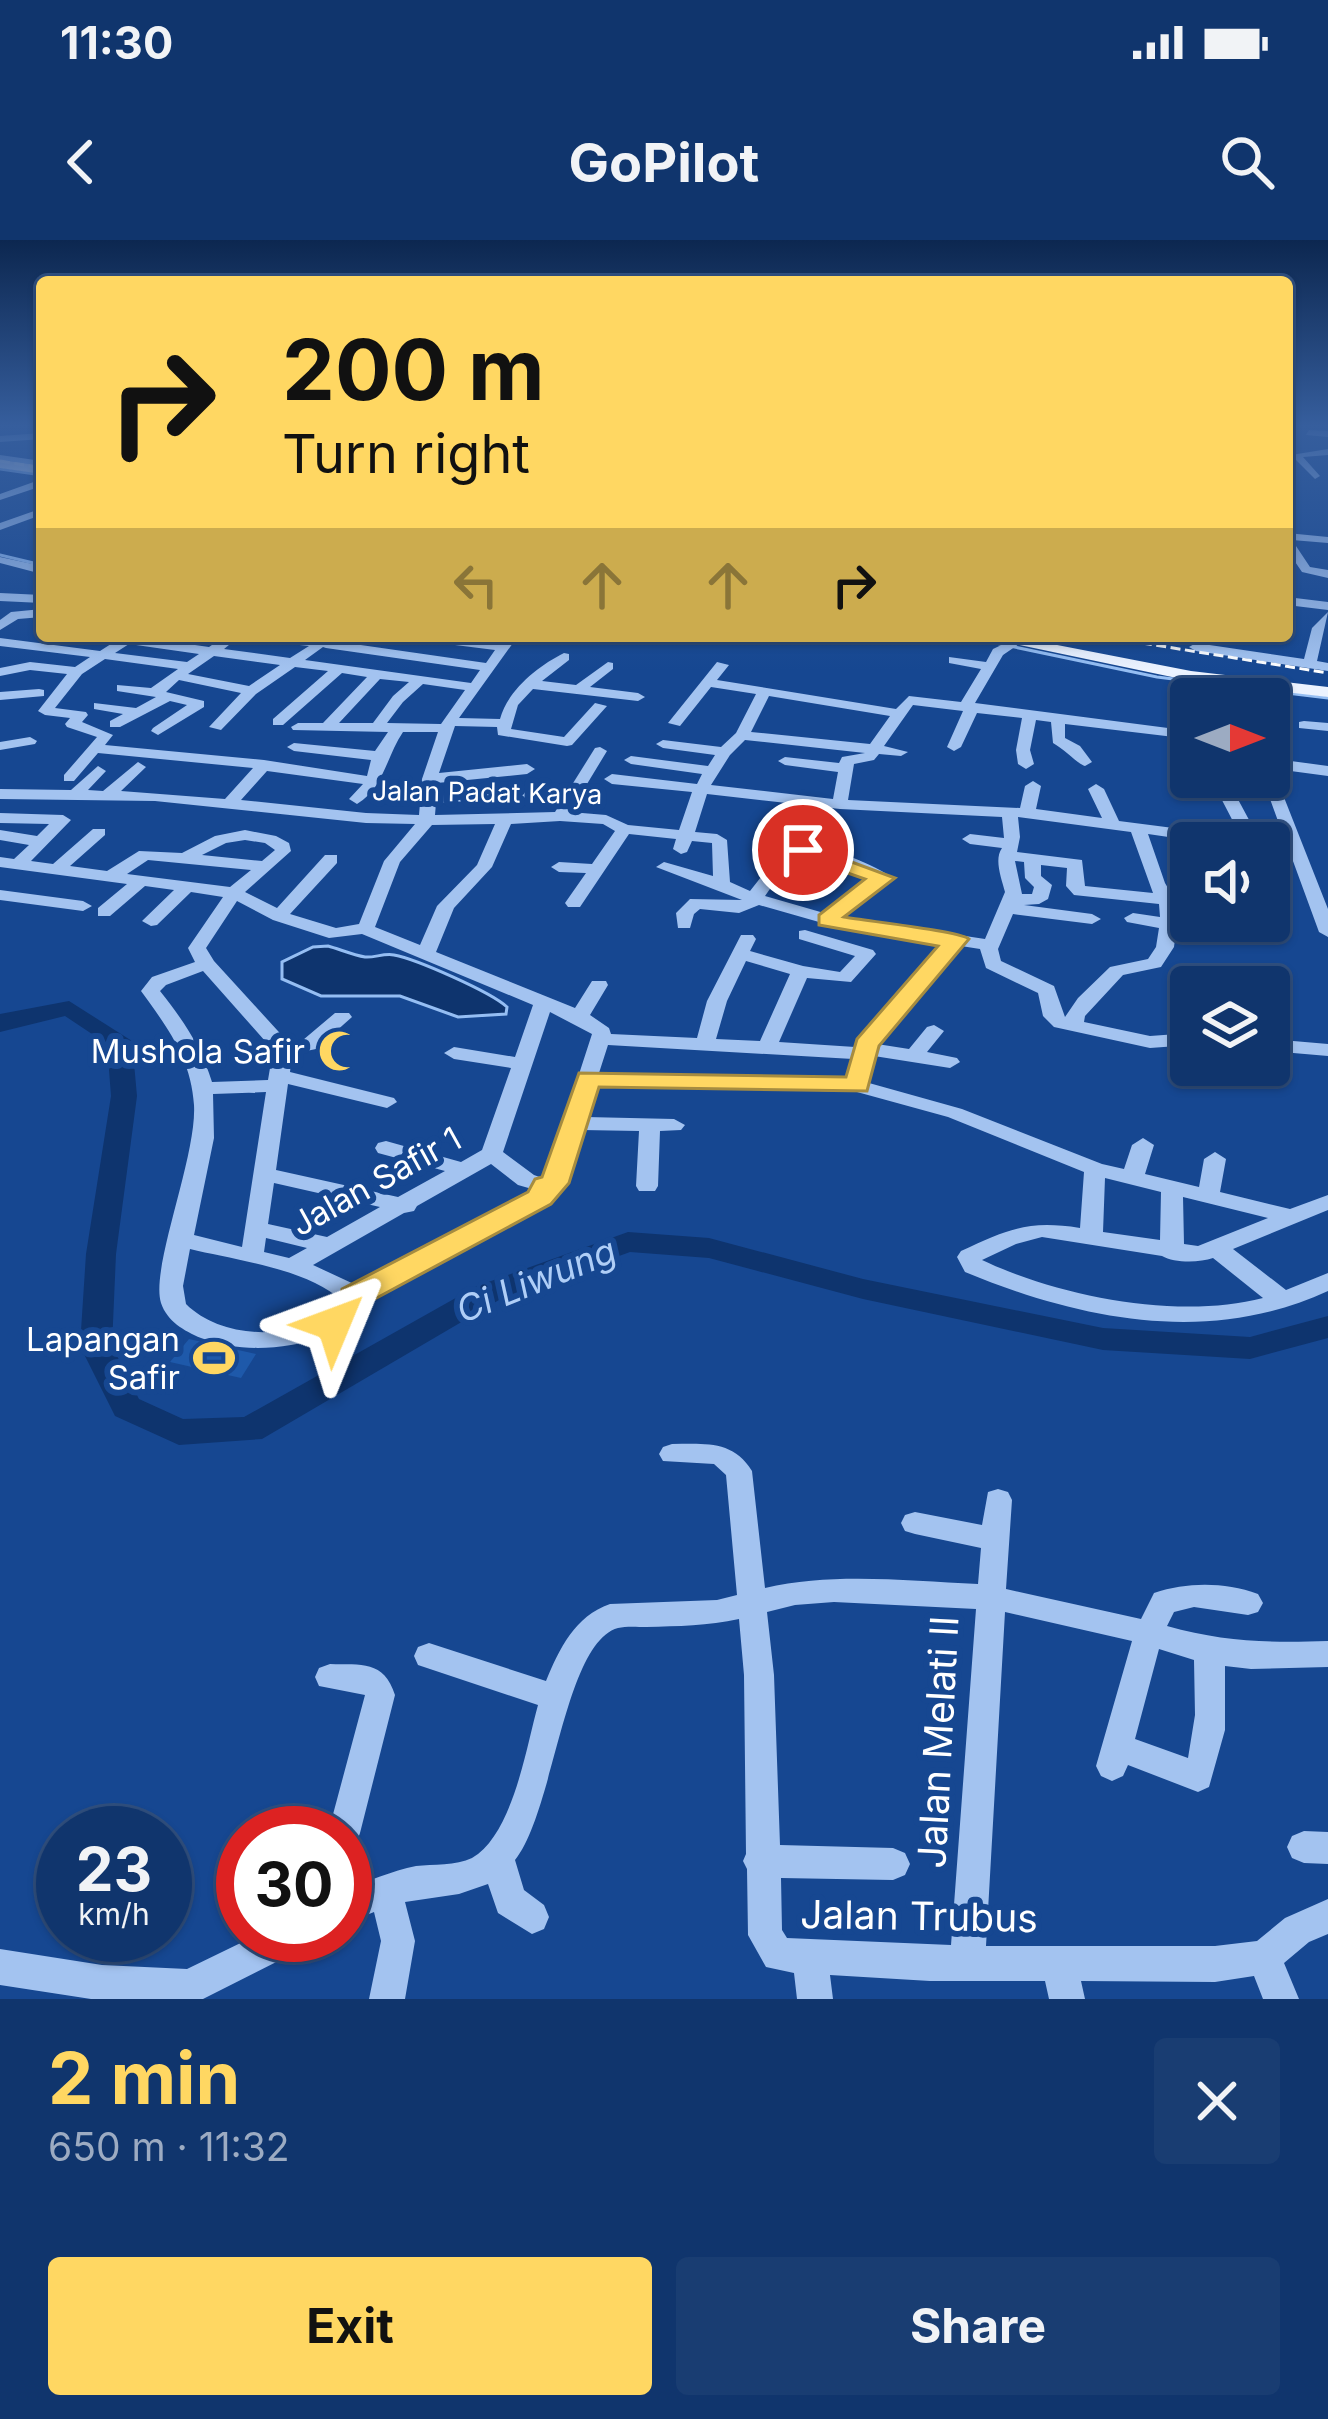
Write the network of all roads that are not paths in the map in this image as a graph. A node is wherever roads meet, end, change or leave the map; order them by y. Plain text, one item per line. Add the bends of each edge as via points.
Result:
1 (36, 513) edge
2 (0, 527) edge
3 (1328, 529) edge
4 (1309, 538) junction
5 (1328, 540) edge
6 (1293, 541) edge
7 (1293, 543) edge
8 (1293, 548) edge
9 (1328, 552) edge
10 (0, 560) edge
11 (36, 560) edge
12 (1293, 564) edge
13 (1304, 566) junction
14 (1328, 574) edge
15 (0, 597) edge
16 (36, 599) edge
17 (1293, 602) edge
18 (1328, 606) edge
19 (8, 616) edge
20 (1328, 616) edge
21 (0, 626) edge
22 (36, 629) edge
23 (0, 642) edge
24 (123, 642) edge
25 (153, 642) edge
26 (225, 642) edge
27 (319, 642) edge
28 (327, 642) edge
29 (413, 642) edge
30 (507, 642) edge
31 (1197, 642) edge
32 (1202, 642) edge
33 (1276, 642) edge
34 (21, 644) junction
35 (1001, 648) edge
36 (210, 652) junction
37 (402, 654) junction
38 (102, 655) junction
39 (958, 656) dead end
40 (248, 657) junction
41 (564, 657) dead end
42 (1275, 658) junction
43 (141, 660) junction
44 (288, 662) junction
45 (1310, 664) junction
46 (722, 665) dead end
47 (608, 666) dead end
48 (3, 667) edge
49 (488, 667) junction
50 (1328, 667) edge
51 (339, 669) junction
52 (77, 671) junction
53 (181, 671) junction
54 (382, 671) junction
55 (1170, 678) edge
56 (1200, 678) edge
57 (421, 679) junction
58 (209, 682) junction
59 (707, 682) junction
60 (530, 684) junction
61 (472, 687) junction
62 (1290, 690) edge
63 (251, 691) junction
64 (577, 691) junction
65 (764, 692) junction
66 (1328, 692) edge
67 (39, 693) dead end
68 (162, 695) junction
69 (638, 697) dead end
70 (2, 700) edge
71 (99, 706) dead end
72 (600, 706) dead end
73 (969, 707) junction
74 (136, 712) junction
75 (897, 713) junction
76 (1030, 715) junction
77 (1058, 718) junction
78 (278, 722) dead end
79 (506, 723) junction
80 (675, 723) dead end
81 (116, 724) dead end
82 (447, 725) junction
83 (1304, 725) dead end
84 (216, 727) dead end
85 (298, 727) dead end
86 (327, 727) junction
87 (1328, 727) edge
88 (377, 728) junction
89 (398, 728) junction
90 (158, 731) dead end
91 (1170, 732) edge
92 (742, 735) junction
93 (30, 741) dead end
94 (663, 744) dead end
95 (0, 746) edge
96 (294, 747) dead end
97 (954, 747) dead end
98 (92, 748) junction
99 (871, 750) junction
100 (600, 751) dead end
101 (724, 752) junction
102 (902, 752) dead end
103 (379, 756) junction
104 (631, 760) dead end
105 (785, 761) dead end
106 (1085, 762) dead end
107 (1026, 764) dead end
108 (1290, 766) edge
109 (139, 767) dead end
110 (269, 767) dead end
111 (844, 768) junction
112 (527, 769) dead end
113 (98, 771) dead end
114 (710, 771) junction
115 (1328, 771) edge
116 (430, 779) junction
117 (612, 779) dead end
118 (374, 781) junction
119 (1033, 786) dead end
120 (72, 787) junction
121 (701, 789) junction
122 (1096, 789) dead end
123 (537, 792) dead end
124 (0, 794) edge
125 (108, 794) junction
126 (357, 799) dead end
127 (432, 799) junction
128 (229, 804) junction
129 (840, 804) junction
130 (1018, 812) junction
131 (560, 816) junction
132 (0, 818) edge
133 (427, 820) junction
134 (505, 820) junction
135 (1114, 826) junction
136 (624, 829) junction
137 (1138, 830) junction
138 (99, 832) dead end
139 (1170, 832) edge
140 (0, 835) edge
141 (970, 839) dead end
142 (1290, 841) edge
143 (43, 842) junction
144 (683, 842) junction
145 (1008, 849) junction
146 (798, 850) dead end
147 (1032, 857) junction
148 (186, 859) junction
149 (332, 860) dead end
150 (8, 864) edge
151 (266, 866) junction
152 (559, 867) dead end
153 (664, 867) dead end
154 (57, 869) junction
155 (597, 869) junction
156 (1304, 871) junction
157 (1328, 871) edge
158 (88, 872) junction
159 (113, 875) junction
160 (771, 876) dead end
161 (143, 879) junction
162 (722, 884) junction
163 (188, 886) junction
164 (234, 893) junction
165 (0, 896) edge
166 (756, 898) junction
167 (1166, 899) junction
168 (59, 903) junction
169 (574, 903) dead end
170 (1010, 904) junction
171 (82, 906) dead end
172 (104, 912) dead end
173 (279, 916) junction
174 (1133, 918) dead end
175 (1092, 919) dead end
176 (151, 920) dead end
177 (827, 920) junction
178 (683, 924) dead end
179 (1167, 924) junction
180 (365, 928) junction
181 (1328, 932) edge
182 (805, 935) dead end
183 (957, 939) junction
184 (991, 945) junction
185 (424, 955) junction
186 (206, 964) junction
187 (801, 971) junction
188 (598, 985) dead end
189 (544, 1003) junction
190 (342, 1017) dead end
191 (579, 1017) junction
192 (1073, 1026) junction
193 (934, 1031) dead end
194 (602, 1039) junction
195 (1170, 1041) edge
196 (704, 1045) junction
197 (767, 1047) junction
198 (1290, 1047) edge
199 (284, 1048) junction
200 (1328, 1050) edge
201 (864, 1051) junction
202 (454, 1053) dead end
203 (915, 1055) junction
204 (950, 1062) dead end
205 (522, 1064) junction
206 (589, 1079) junction
207 (281, 1082) junction
208 (858, 1086) junction
209 (206, 1088) junction
210 (387, 1102) dead end
211 (573, 1124) junction
212 (674, 1124) dead end
213 (650, 1125) junction
214 (1143, 1145) dead end
215 (386, 1148) dead end
216 (492, 1154) junction
217 (1215, 1159) dead end
218 (1095, 1168) junction
219 (465, 1170) junction
220 (268, 1175) junction
221 (1132, 1179) junction
222 (545, 1186) junction
223 (647, 1186) dead end
224 (1172, 1190) junction
225 (1208, 1198) junction
226 (1328, 1202) edge
227 (406, 1206) junction
228 (1243, 1206) junction
229 (1286, 1215) junction
230 (259, 1229) junction
231 (1252, 1232) junction
232 (181, 1239) junction
233 (1091, 1240) junction
234 (332, 1246) junction
235 (1217, 1249) junction
236 (1172, 1253) junction
237 (252, 1257) junction
238 (293, 1266) junction
239 (1328, 1281) edge
240 (353, 1297) junction
241 (1281, 1299) junction
242 (672, 1454) dead end
243 (998, 1500) dead end
244 (915, 1523) dead end
245 (994, 1539) junction
246 (988, 1597) junction
247 (1248, 1603) dead end
248 (750, 1605) junction
249 (1149, 1632) junction
250 (1209, 1651) junction
251 (1328, 1654) edge
252 (429, 1656) dead end
253 (331, 1677) dead end
254 (556, 1698) junction
255 (351, 1806) edge
256 (497, 1857) junction
257 (760, 1862) junction
258 (892, 1864) dead end
259 (386, 1894) junction
260 (372, 1898) edge
261 (1328, 1916) edge
262 (532, 1917) dead end
263 (1264, 1957) junction
264 (810, 1959) junction
265 (246, 1962) edge
266 (967, 1962) junction
267 (1059, 1962) junction
268 (0, 1967) edge
269 (99, 1991) edge
270 (192, 1993) edge
271 (387, 1999) edge
272 (815, 1999) edge
273 (1066, 1999) edge
274 (1281, 1999) edge

1 - 2 street
3 - 4 street via 1310,529
4 - 5 street
4 - 6 street
7 - 9 street
8 - 13 street
10 - 11 street
12 - 13 street
13 - 14 street
15 - 16 street
17 - 18 street
19 - 21 street
20 - 45 street
22 - 34 street
23 - 34 street
24 - 38 street
25 - 36 street
26 - 36 street
27 - 44 street
28 - 37 street
29 - 37 street
30 - 49 street
31 - 56 street
32 - 42 street
33 - 42 street
34 - 38 street
34 - 48 street
35 - 39 street
35 - 55 main road
35 - 73 street
36 - 40 street
36 - 53 street
37 - 49 street
37 - 54 street
38 - 43 street
38 - 52 street
40 - 44 street
40 - 58 street
41 - 60 street
42 - 45 street
43 - 53 street
43 - 68 street via 121,681
44 - 51 street
44 - 63 street
45 - 50 street
46 - 59 street
47 - 64 street
48 - 52 street
48 - 70 street
49 - 61 street
51 - 54 street
51 - 78 street
52 - 98 street via 45,711 81,715 72,724 106,735
53 - 58 street
53 - 68 street
54 - 57 street
54 - 86 street
57 - 61 street
57 - 88 street
58 - 63 street
59 - 65 street
59 - 80 street
60 - 64 street
60 - 79 street
61 - 82 street
62 - 66 main road
63 - 84 street
64 - 69 street
65 - 75 street
65 - 92 street
67 - 70 street
68 - 74 street
68 - 90 street via 199,705
71 - 74 street
72 - 79 street via 567,742 511,736 503,732
73 - 75 street via 909,700
73 - 76 street
73 - 97 street
74 - 81 street
75 - 99 street
76 - 77 street
76 - 107 street
77 - 91 street
77 - 106 street via 1058,740
79 - 82 street
82 - 89 street
82 - 116 street
83 - 87 street
85 - 86 street
86 - 88 street
88 - 89 street
89 - 103 street
92 - 99 street
92 - 101 street
93 - 95 street
94 - 101 street
96 - 103 street
98 - 120 street
98 - 128 street via 264,766
99 - 102 street
99 - 111 street
100 - 131 street
101 - 114 street
103 - 118 street
104 - 114 street
105 - 111 street
108 - 115 street
109 - 125 street
110 - 118 street
111 - 129 street
112 - 116 street
113 - 120 street
114 - 121 street
116 - 127 street
117 - 121 street
118 - 126 street
119 - 130 street
120 - 124 street, Jalan Padat Karya
120 - 125 street, Jalan Padat Karya
121 - 129 street
121 - 144 street
122 - 135 street
123 - 127 street
125 - 128 street, Jalan Padat Karya
127 - 133 street
128 - 133 street, Jalan Padat Karya
129 - 130 street
130 - 135 street
130 - 145 street
131 - 134 street, Jalan Padat Karya
131 - 136 street, Jalan Padat Karya
132 - 143 street via 62,818
133 - 134 street, Jalan Padat Karya
133 - 180 street via 392,862
134 - 185 street via 484,868 446,906
135 - 137 street
136 - 144 street, Jalan Padat Karya
136 - 155 street
137 - 139 street
137 - 167 street
138 - 154 street
140 - 143 street
141 - 145 street
142 - 156 street
143 - 150 street
144 - 162 street via 721,842
145 - 147 street
145 - 170 street
146 - 177 street via 884,878
147 - 167 street via 1076,864 1080,891
147 - 170 street via 1042,894
148 - 151 street
148 - 151 street via 215,838 247,836 283,846
148 - 159 street via 140,856
149 - 173 street
150 - 154 street
151 - 164 street
152 - 155 street
153 - 162 street
154 - 158 street
155 - 169 street
156 - 157 street
156 - 181 street
158 - 159 street
158 - 168 street
159 - 161 street
160 - 166 street
161 - 163 street
161 - 172 street
162 - 166 street
163 - 164 street
163 - 176 street
164 - 173 street
164 - 186 street via 198,943
165 - 168 street
166 - 177 street
166 - 178 street via 745,908 696,903
167 - 179 street
168 - 171 street
170 - 175 street
170 - 184 street
173 - 180 street via 334,934
174 - 179 street
177 - 183 street
179 - 192 street via 1160,958 1118,971 1078,1007
180 - 185 street
182 - 187 street via 869,952 844,978
183 - 184 street
183 - 201 street
184 - 192 street via 997,969 1043,987 1053,1016
185 - 189 street
186 - 199 street
186 - 209 street via 150,991 174,1017
187 - 196 street via 743,946
187 - 197 street
188 - 191 street
189 - 191 street
189 - 205 street
190 - 199 street via 309,1045
191 - 194 street
192 - 195 street
193 - 203 street
194 - 196 street
194 - 206 street
196 - 197 street
197 - 201 street
198 - 200 street
199 - 207 street
201 - 203 street
201 - 208 street
202 - 205 street
203 - 204 street
205 - 216 street
206 - 208 street
206 - 211 street
207 - 209 street
207 - 210 street
207 - 220 street
208 - 218 street via 979,1121
209 - 232 street
211 - 213 street
211 - 222 street via 555,1183
212 - 213 street
213 - 223 street
214 - 221 street
215 - 219 street
216 - 219 street, Jalan Safir 1
216 - 222 street
217 - 225 street
218 - 221 street
218 - 233 street
219 - 227 street, Jalan Safir 1
220 - 227 street
220 - 230 street
221 - 224 street
222 - 240 street via 538,1200
224 - 225 street
224 - 236 street
225 - 228 street
226 - 229 street
227 - 234 street, Jalan Safir 1
228 - 229 street
228 - 231 street
229 - 231 street
230 - 234 street
230 - 237 street
231 - 235 street
232 - 237 street
232 - 240 street via 171,1292 178,1312 201,1329 282,1340 334,1324
233 - 236 street
233 - 241 street via 1028,1232 969,1258 1024,1284 1173,1314 1211,1316
234 - 238 street, Jalan Safir 1
235 - 236 street
235 - 241 street
237 - 238 street
238 - 240 street
239 - 241 street
242 - 248 street, Jalan Trubus via 720,1454 739,1471
243 - 245 street, Jalan Melati II
244 - 245 street
245 - 246 street, Jalan Melati II
246 - 248 street via 834,1590
246 - 249 street
246 - 266 street, Jalan Melati II
247 - 249 street via 1180,1596 1164,1602
248 - 254 street via 594,1623
248 - 257 street, Jalan Trubus via 759,1676
249 - 250 street
249 - 250 street via 1115,1756 1198,1777 1210,1745
250 - 251 street
252 - 254 street
253 - 255 street via 368,1679 380,1695
254 - 256 street via 522,1818
256 - 259 street via 482,1871
256 - 262 street via 510,1901
257 - 258 street, Jalan Melati II
257 - 264 street, Jalan Trubus via 770,1947
259 - 260 street
259 - 271 street via 398,1941
261 - 263 street, Jalan Trubus
263 - 267 street, Jalan Trubus
263 - 274 street
264 - 266 street, Jalan Trubus
264 - 272 street
265 - 270 street
266 - 267 street, Jalan Trubus
267 - 273 street
268 - 269 street
269 - 270 street

